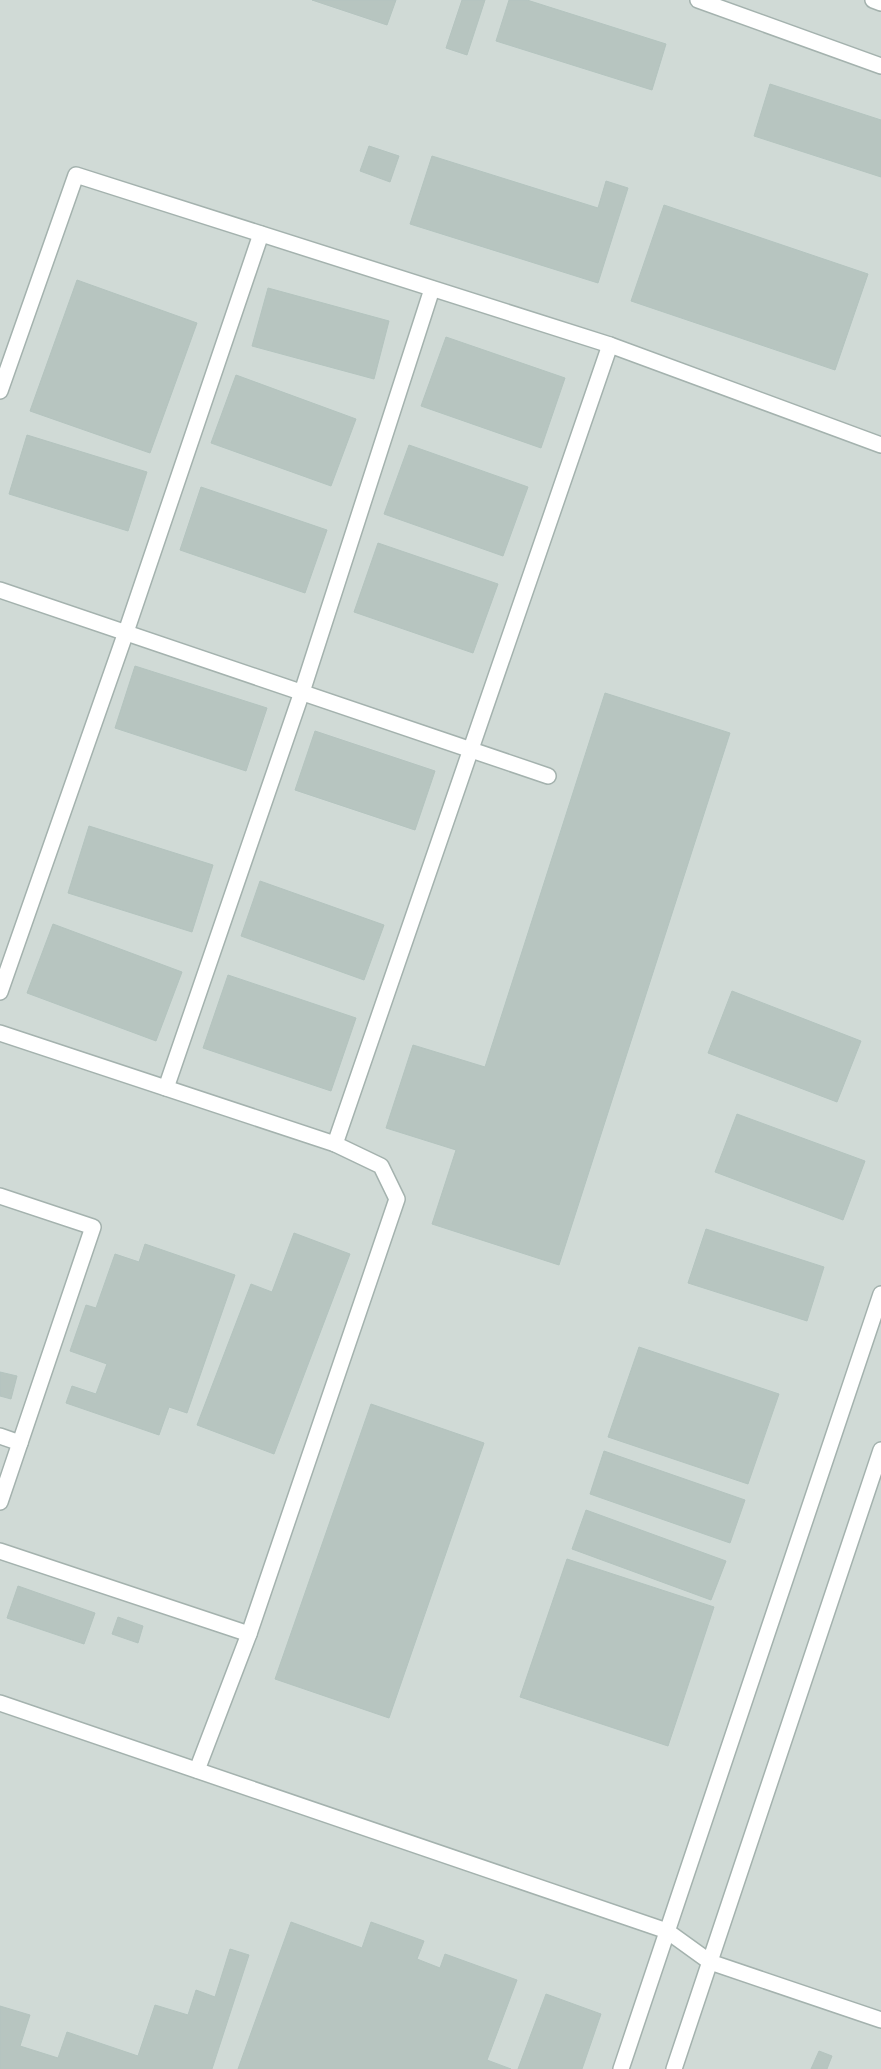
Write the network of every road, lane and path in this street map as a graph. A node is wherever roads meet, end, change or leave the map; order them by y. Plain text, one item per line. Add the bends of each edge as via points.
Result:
1 (698, 0) edge
2 (873, 0) edge
3 (881, 3) edge
4 (881, 66) edge
5 (262, 234) junction
6 (432, 288) junction
7 (610, 345) junction
8 (0, 391) edge
9 (881, 445) edge
10 (0, 590) edge
11 (126, 632) junction
12 (302, 692) junction
13 (471, 749) junction
14 (548, 776) dead end
15 (0, 992) edge
16 (0, 1033) edge
17 (166, 1088) junction
18 (335, 1144) junction
19 (0, 1196) edge
20 (881, 1294) edge
21 (0, 1436) edge
22 (20, 1443) junction
23 (881, 1450) edge
24 (0, 1502) edge
25 (0, 1552) edge
26 (249, 1634) junction
27 (0, 1703) edge
28 (197, 1770) junction
29 (667, 1931) junction
30 (710, 1962) junction
31 (881, 2020) edge
32 (621, 2069) edge
33 (674, 2069) edge

1 - 4 street
2 - 3 street
5 - 6 street
5 - 8 street via 76,175
5 - 11 street
6 - 7 street
6 - 12 street
7 - 9 street
7 - 13 street
10 - 11 street
11 - 12 street
11 - 15 street
12 - 13 street
12 - 17 street
13 - 14 street
13 - 18 street
16 - 17 street
17 - 18 street
18 - 26 street via 381,1166 397,1199
19 - 22 street via 93,1226
20 - 29 street
21 - 22 street
22 - 24 street
23 - 30 street
25 - 26 street
26 - 28 street
27 - 28 street
28 - 29 street
29 - 30 street
29 - 32 street
30 - 31 street
30 - 33 street

